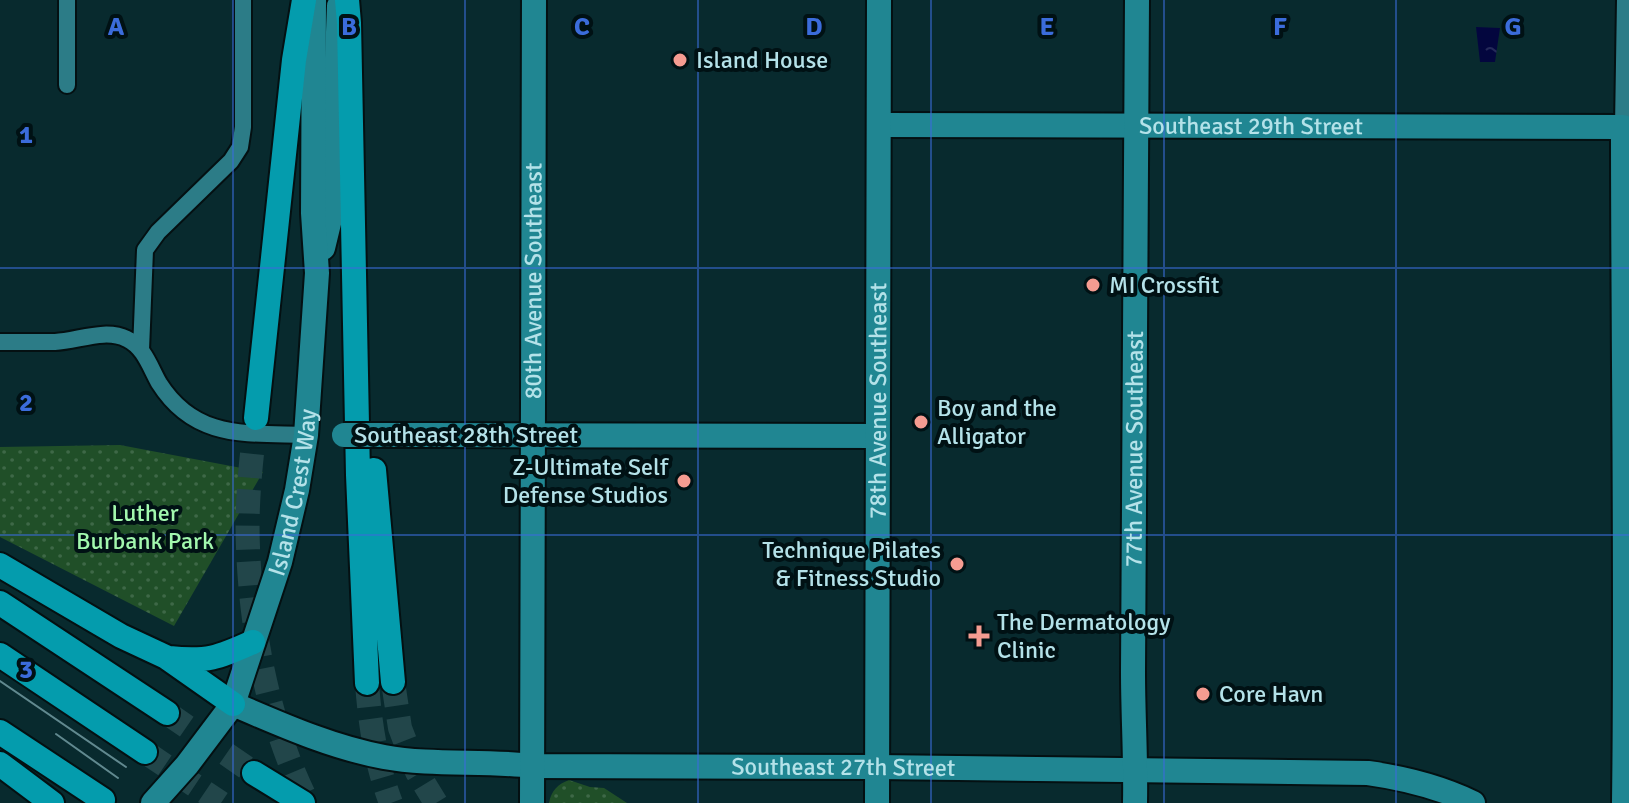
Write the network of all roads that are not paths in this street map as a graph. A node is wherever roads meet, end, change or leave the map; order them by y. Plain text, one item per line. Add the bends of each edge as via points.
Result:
1 (67, 0) edge
2 (243, 0) edge
3 (304, 0) edge
4 (314, 0) edge
5 (339, 0) edge
6 (534, 0) edge
7 (879, 0) edge
8 (1137, 0) edge
9 (1625, 0) edge
10 (350, 8) edge
11 (67, 85) dead end
12 (879, 125) junction
13 (1137, 126) junction
14 (1623, 127) junction
15 (354, 252) junction
16 (317, 273) junction
17 (0, 342) edge
18 (141, 350) junction
19 (256, 418) tunnel mouth
20 (306, 435) junction
21 (533, 436) junction
22 (878, 436) junction
23 (1626, 493) edge
24 (0, 565) edge
25 (0, 603) edge
26 (253, 642) junction
27 (0, 655) edge
28 (166, 657) junction
29 (393, 682) tunnel mouth
30 (367, 683) tunnel mouth
31 (233, 704) junction
32 (167, 713) tunnel mouth
33 (0, 732) edge
34 (145, 752) tunnel mouth
35 (0, 764) edge
36 (532, 766) junction
37 (877, 767) junction
38 (1136, 771) junction
39 (254, 773) tunnel mouth
40 (1626, 776) edge
41 (103, 800) dead end
42 (1467, 800) edge
43 (52, 803) edge
44 (153, 803) edge
45 (303, 803) edge
46 (532, 803) edge
47 (877, 803) edge
48 (1135, 803) edge
49 (1624, 803) edge

1 - 11 street
2 - 18 street via 240,147 145,250
3 - 19 highway
4 - 16 street, Island Crest Way
5 - 16 street, Island Crest Way via 331,215
6 - 21 street, 80th Avenue Southeast
7 - 12 street, 78th Avenue Southeast
8 - 13 street, 77th Avenue Southeast
9 - 14 street
10 - 15 highway
12 - 13 street, Southeast 29th Street
12 - 22 street, 78th Avenue Southeast
13 - 14 street, Southeast 29th Street
13 - 38 street, 77th Avenue Southeast
14 - 23 street
15 - 29 highway
15 - 30 highway
16 - 20 street, Island Crest Way
17 - 18 street via 58,342 99,335 128,339
18 - 20 street, Southeast 28th Street via 171,400 192,418 230,431
20 - 21 street, Southeast 28th Street, bridge
20 - 26 street, Island Crest Way via 280,562
21 - 22 street, Southeast 28th Street
21 - 36 street, 80th Avenue Southeast
22 - 37 street, 78th Avenue Southeast
23 - 40 street
24 - 28 highway
25 - 32 highway
26 - 28 highway via 210,659
26 - 31 street, Island Crest Way
27 - 34 highway
28 - 31 highway
31 - 36 street, Southeast 27th Street via 305,734 376,755
31 - 44 street, Island Crest Way
33 - 41 highway
35 - 43 highway
36 - 37 street, Southeast 27th Street
36 - 46 street, 80th Avenue Southeast
37 - 38 street, Southeast 27th Street
37 - 47 street, 78th Avenue Southeast
38 - 42 street, Southeast 27th Street via 1368,773 1396,776
38 - 48 street, 77th Avenue Southeast
39 - 45 highway
40 - 49 street

